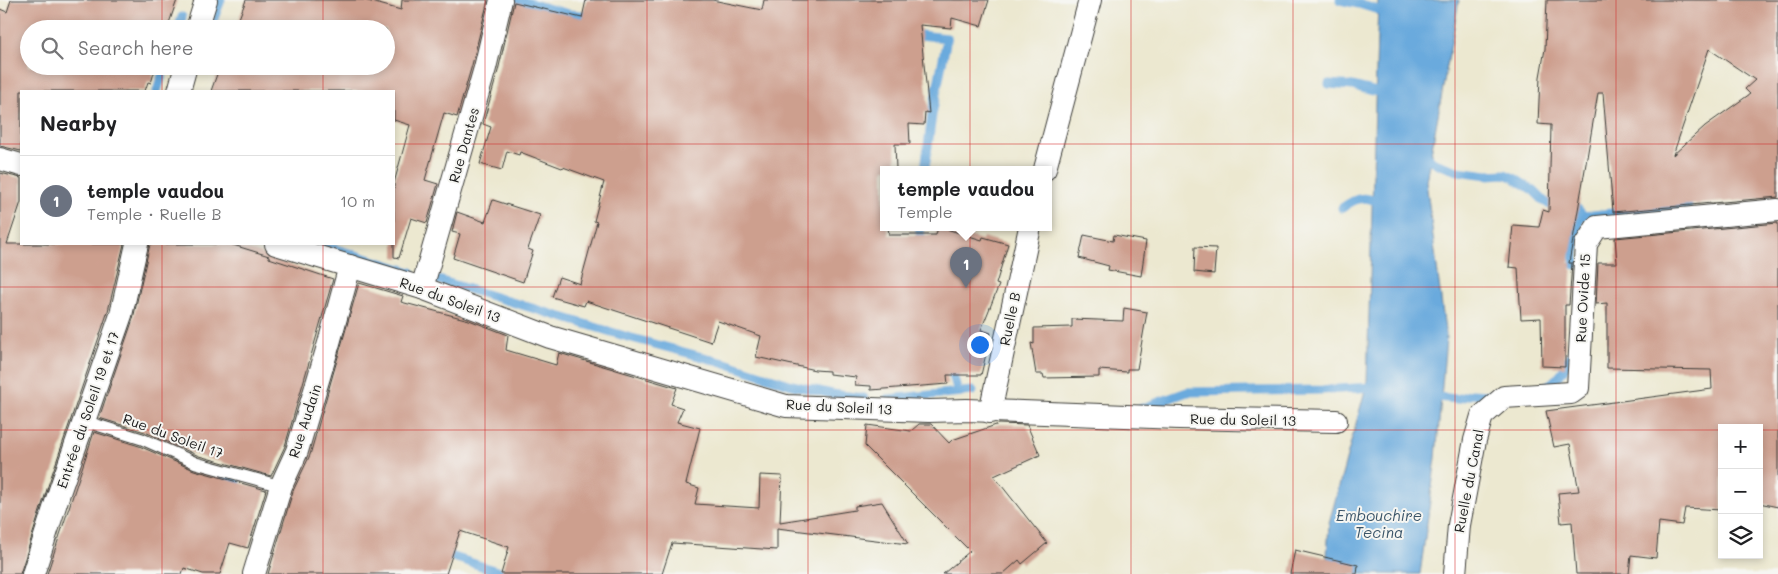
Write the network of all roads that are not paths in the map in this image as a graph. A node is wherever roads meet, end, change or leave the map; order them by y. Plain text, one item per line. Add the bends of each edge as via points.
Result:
1 (206, 0) edge
2 (501, 0) edge
3 (1090, 0) edge
4 (200, 20) edge
5 (183, 75) edge
6 (179, 90) edge
7 (0, 159) edge
8 (20, 165) edge
9 (1046, 166) edge
10 (1778, 210) edge
11 (1029, 231) edge
12 (137, 245) edge
13 (279, 245) edge
14 (350, 266) junction
15 (422, 288) junction
16 (1504, 397) joint
17 (990, 412) junction
18 (84, 421) junction
19 (1336, 421) dead end
20 (281, 486) junction
21 (33, 574) edge
22 (254, 574) edge
23 (1455, 574) edge

1 - 4 street
2 - 15 street, Rue Dantes via 485,68
3 - 9 street
5 - 6 street
7 - 8 street
10 - 16 street, Rue Ovide 15 via 1597,227 1586,244 1578,388 1571,393
11 - 17 street, Ruelle B
12 - 18 street, Entrée du Soleil 19 et 17 via 121,315
13 - 14 street, Rue du Soleil 13
14 - 15 street, Rue du Soleil 13
14 - 20 street, Rue Audain via 330,343 296,451
15 - 17 street, Rue du Soleil 13 via 550,337 786,406
16 - 23 street, Ruelle du Canal via 1482,416 1474,440 1459,525
17 - 19 street, Rue du Soleil 13
18 - 20 lane, Rue du Soleil 17 via 142,440 196,463
18 - 21 street, Entrée du Soleil 19 et 17
20 - 22 street, Rue Audain

